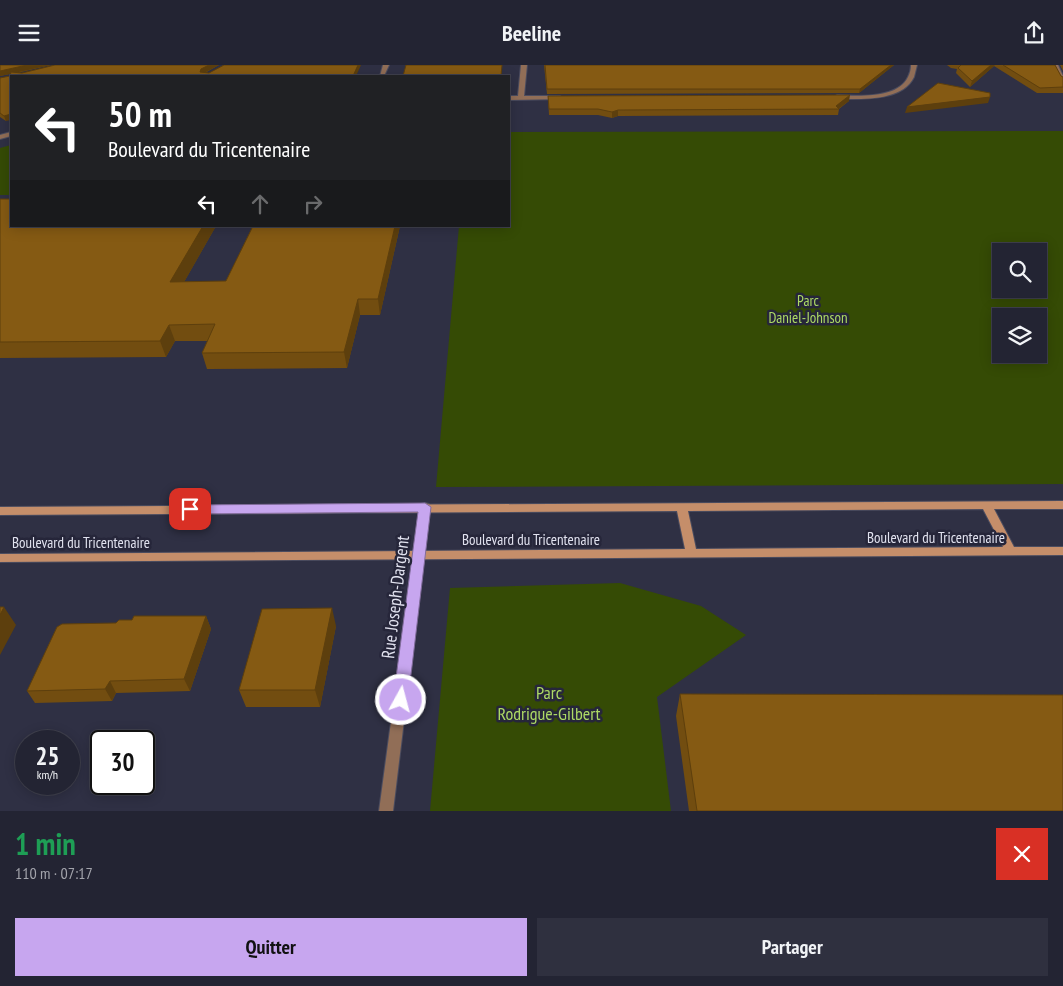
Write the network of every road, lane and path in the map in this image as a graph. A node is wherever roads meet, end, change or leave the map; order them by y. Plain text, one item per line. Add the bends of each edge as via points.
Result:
1 (524, 65) edge
2 (914, 65) edge
3 (1055, 65) edge
4 (1063, 81) edge
5 (827, 97) edge
6 (510, 98) edge
7 (521, 98) junction
8 (570, 98) edge
9 (986, 505) junction
10 (1063, 505) edge
11 (682, 506) junction
12 (425, 507) junction
13 (0, 511) edge
14 (1063, 551) edge
15 (1011, 552) junction
16 (691, 553) junction
17 (420, 555) junction
18 (0, 558) edge
19 (386, 811) edge

1 - 7 street
2 - 5 street via 911,79 899,90 867,97
3 - 4 street
6 - 7 street
7 - 8 street
9 - 10 street
9 - 11 street
9 - 15 street
11 - 12 street
11 - 16 street
12 - 13 street
12 - 17 street, Rue Joseph-Dargent
14 - 15 street, Boulevard du Tricentenaire
15 - 16 street, Boulevard du Tricentenaire
16 - 17 street, Boulevard du Tricentenaire
17 - 18 street, Boulevard du Tricentenaire
17 - 19 street, Rue Joseph-Dargent

